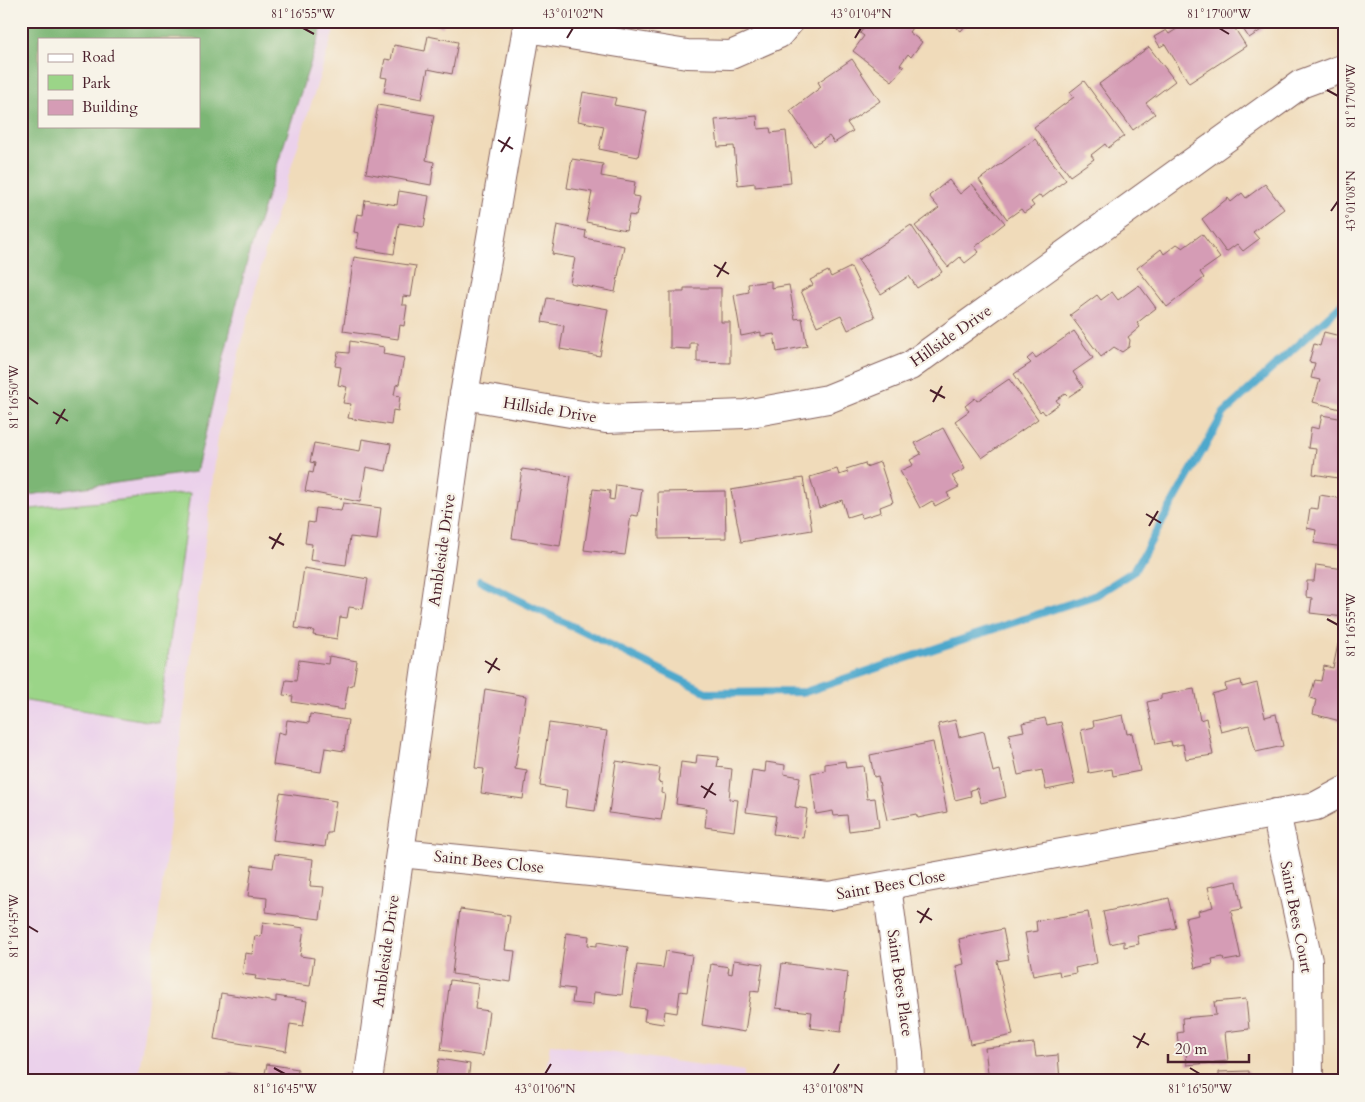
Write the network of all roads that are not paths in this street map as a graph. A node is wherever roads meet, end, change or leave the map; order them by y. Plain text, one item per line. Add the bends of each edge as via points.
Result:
1 (790, 21) edge
2 (528, 25) edge
3 (1344, 68) edge
4 (464, 395) junction
5 (1344, 791) edge
6 (1276, 813) junction
7 (400, 853) junction
8 (887, 886) junction
9 (368, 1081) edge
10 (910, 1081) edge
11 (1308, 1081) edge

1 - 2 street via 780,34 731,55 686,54
2 - 4 street, Ambleside Drive
3 - 4 street, Hillside Drive via 1301,84 910,366 828,399 745,414 606,419
4 - 7 street, Ambleside Drive
5 - 6 street, Saint Bees Close via 1316,806
6 - 8 street, Saint Bees Close
6 - 11 street, Saint Bees Court via 1308,961
7 - 8 street, Saint Bees Close via 829,896
7 - 9 street, Ambleside Drive
8 - 10 street, Saint Bees Place

